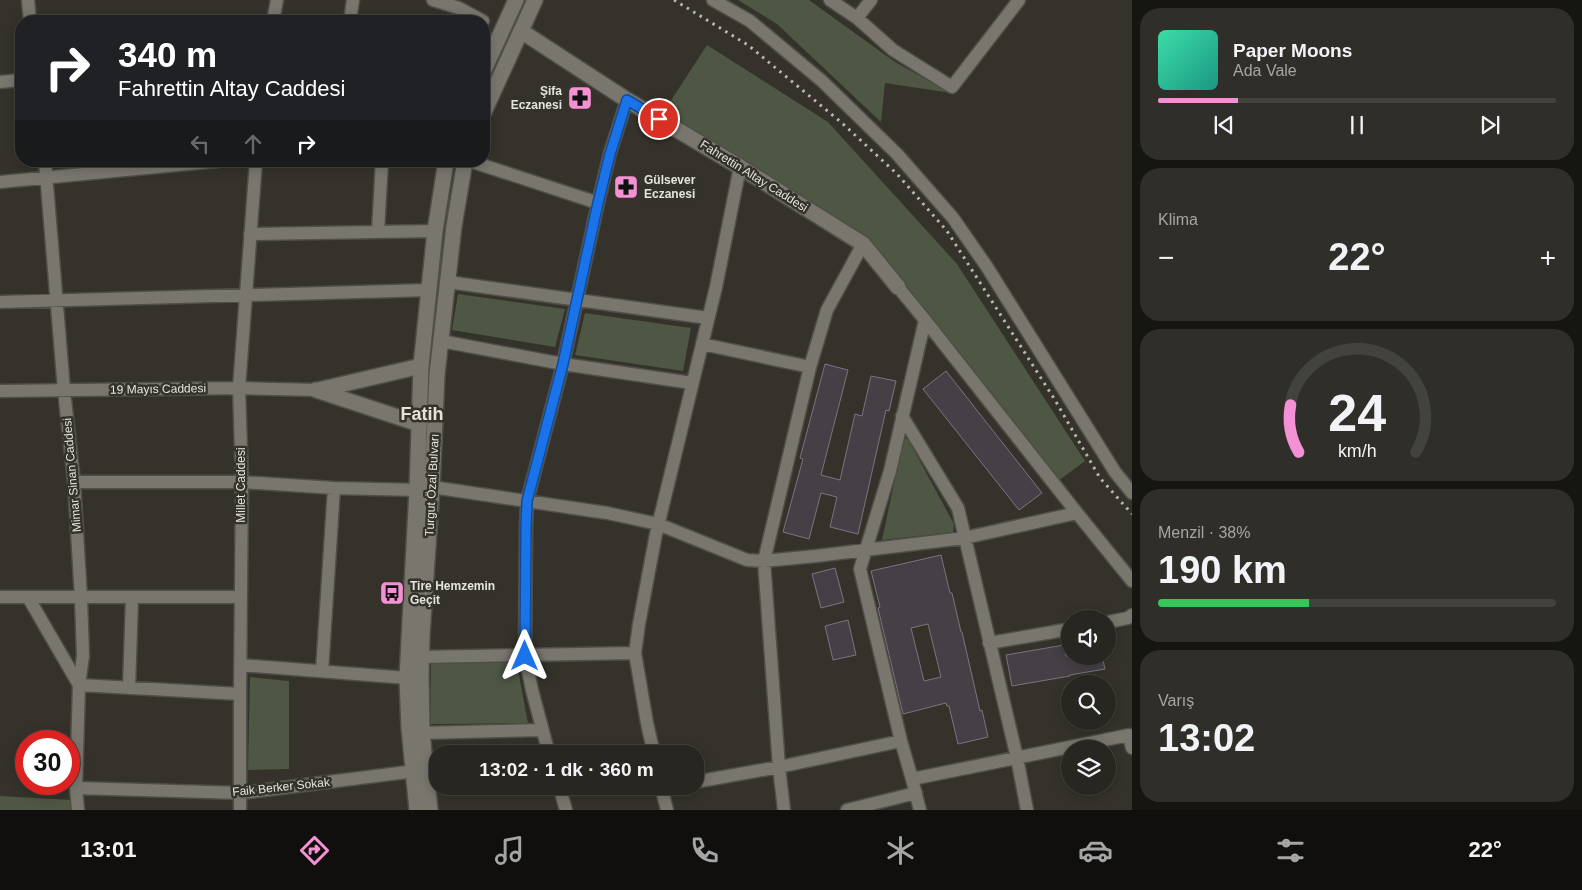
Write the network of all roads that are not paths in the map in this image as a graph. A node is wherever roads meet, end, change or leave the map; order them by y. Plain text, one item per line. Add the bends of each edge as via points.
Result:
1 (28, 0) edge
2 (277, 0) edge
3 (353, 0) edge
4 (433, 0) edge
5 (516, 0) edge
6 (535, 0) edge
7 (713, 0) edge
8 (830, 0) edge
9 (871, 0) edge
10 (1019, 0) edge
11 (29, 15) edge
12 (274, 15) edge
13 (351, 15) edge
14 (459, 15) edge
15 (857, 18) junction
16 (490, 26) edge
17 (501, 31) junction
18 (521, 31) junction
19 (490, 56) edge
20 (15, 81) edge
21 (0, 82) edge
22 (490, 99) edge
23 (627, 100) junction
24 (45, 167) edge
25 (157, 167) edge
26 (256, 167) edge
27 (382, 167) edge
28 (445, 167) edge
29 (464, 167) edge
30 (488, 167) edge
31 (740, 167) junction
32 (46, 178) junction
33 (0, 182) edge
34 (598, 203) junction
35 (378, 231) junction
36 (435, 232) junction
37 (250, 234) junction
38 (863, 244) junction
39 (448, 282) junction
40 (898, 288) joint
41 (429, 290) junction
42 (245, 295) junction
43 (578, 299) junction
44 (57, 301) junction
45 (0, 302) edge
46 (708, 318) junction
47 (925, 320) junction
48 (441, 341) junction
49 (702, 344) junction
50 (563, 364) junction
51 (421, 366) junction
52 (810, 368) junction
53 (692, 384) junction
54 (239, 388) junction
55 (64, 390) junction
56 (316, 390) junction
57 (0, 391) edge
58 (902, 416) junction
59 (419, 424) junction
60 (74, 482) junction
61 (242, 482) junction
62 (432, 487) junction
63 (334, 488) junction
64 (417, 490) junction
65 (1132, 493) edge
66 (527, 501) junction
67 (1077, 513) junction
68 (658, 524) junction
69 (964, 538) junction
70 (866, 549) junction
71 (764, 562) junction
72 (1132, 581) edge
73 (0, 597) edge
74 (28, 597) junction
75 (240, 597) junction
76 (81, 598) junction
77 (132, 598) junction
78 (1132, 615) edge
79 (1116, 620) edge
80 (1061, 631) edge
81 (990, 644) junction
82 (635, 653) junction
83 (525, 656) junction
84 (421, 657) junction
85 (240, 664) junction
86 (322, 672) junction
87 (407, 678) junction
88 (79, 685) junction
89 (129, 688) junction
90 (240, 694) junction
91 (78, 730) edge
92 (542, 730) junction
93 (422, 734) junction
94 (901, 741) junction
95 (546, 745) edge
96 (652, 745) edge
97 (1132, 748) edge
98 (1017, 758) junction
99 (779, 767) junction
100 (419, 770) junction
101 (912, 779) junction
102 (704, 780) edge
103 (80, 788) edge
104 (241, 793) junction
105 (916, 793) junction
106 (77, 795) edge
107 (562, 795) edge
108 (666, 795) edge
109 (78, 810) edge
110 (240, 810) edge
111 (417, 810) edge
112 (430, 810) edge
113 (566, 810) edge
114 (667, 810) edge
115 (784, 810) edge
116 (847, 810) edge
117 (920, 810) edge
118 (1027, 810) edge

1 - 11 street
2 - 12 street
3 - 13 street
4 - 14 street
5 - 17 main road
6 - 18 main road
7 - 65 street via 750,22 822,81 897,154 953,218 1115,472
8 - 15 street
9 - 15 street
10 - 15 street via 952,87 893,50
16 - 17 street
17 - 19 main road
18 - 22 main road
18 - 23 main road, Fahrettin Altay Caddesi
20 - 21 street
23 - 31 main road, Fahrettin Altay Caddesi
23 - 34 street
24 - 32 street, Mimar Sinan Caddesi
25 - 32 street
26 - 37 street, Millet Caddesi
27 - 35 street
28 - 36 main road, Turgut Özal Bulvarı
29 - 39 main road, Turgut Özal Bulvarı
30 - 34 street
31 - 38 main road, Fahrettin Altay Caddesi
31 - 46 street
32 - 33 street
32 - 44 street, Mimar Sinan Caddesi
34 - 43 street
35 - 36 street
35 - 37 street
36 - 41 main road, Turgut Özal Bulvarı
37 - 42 street, Millet Caddesi
38 - 40 main road, Fahrettin Altay Caddesi
38 - 52 street via 827,310
39 - 43 street
39 - 48 main road, Turgut Özal Bulvarı
40 - 47 street
41 - 42 street
41 - 51 main road, Turgut Özal Bulvarı
42 - 44 street
42 - 54 street, Millet Caddesi
43 - 46 street
43 - 50 street
44 - 45 street
44 - 55 street, Mimar Sinan Caddesi
46 - 49 street
47 - 58 street
47 - 67 street
48 - 50 street
48 - 62 main road, Turgut Özal Bulvarı
49 - 52 street
49 - 53 street
50 - 53 street
50 - 66 street
51 - 56 main road
51 - 59 main road, Turgut Özal Bulvarı
52 - 71 street
53 - 68 street
54 - 55 street, 19 Mayıs Caddesi
54 - 56 street, 19 Mayıs Caddesi
54 - 61 street, Millet Caddesi
55 - 57 street, 19 Mayıs Caddesi
55 - 60 street, Mimar Sinan Caddesi
56 - 59 main road
58 - 69 street via 958,508
58 - 70 street via 890,471
59 - 64 main road, Turgut Özal Bulvarı
60 - 61 street
60 - 76 street, Mimar Sinan Caddesi
61 - 63 street
61 - 75 street, Millet Caddesi
62 - 66 street
62 - 84 main road, Turgut Özal Bulvarı
63 - 64 street
63 - 86 street
64 - 87 main road, Turgut Özal Bulvarı
66 - 68 street
66 - 83 street
67 - 69 street
67 - 72 street
68 - 71 street via 747,560
68 - 82 street
69 - 70 street
69 - 81 street
70 - 71 street
70 - 94 street via 860,569
71 - 99 street
73 - 74 street
74 - 76 street
74 - 88 street
75 - 77 street
75 - 85 street, Millet Caddesi
76 - 77 street
76 - 88 street, Mimar Sinan Caddesi via 83,656
77 - 89 street
78 - 79 street
80 - 81 street
81 - 98 street
82 - 83 street
82 - 96 street
83 - 84 street
83 - 92 street
84 - 93 main road, Turgut Özal Bulvarı
85 - 86 street
85 - 90 street, Millet Caddesi
86 - 87 street
87 - 100 main road, Turgut Özal Bulvarı
88 - 89 street
88 - 91 street, Mimar Sinan Caddesi
89 - 90 street
90 - 104 street, Millet Caddesi
92 - 93 street
92 - 95 street
93 - 100 main road, Turgut Özal Bulvarı
94 - 99 street
94 - 101 street
97 - 98 street via 1129,734
98 - 101 street
98 - 118 street
99 - 102 street
99 - 115 street
100 - 104 street, Faik Berker Sokak
100 - 111 main road, Turgut Özal Bulvarı
100 - 112 main road, Turgut Özal Bulvarı
101 - 105 street
103 - 104 street, Faik Berker Sokak
104 - 110 street, Millet Caddesi
105 - 116 street
105 - 117 street
106 - 109 street, Mimar Sinan Caddesi
107 - 113 street
108 - 114 street

